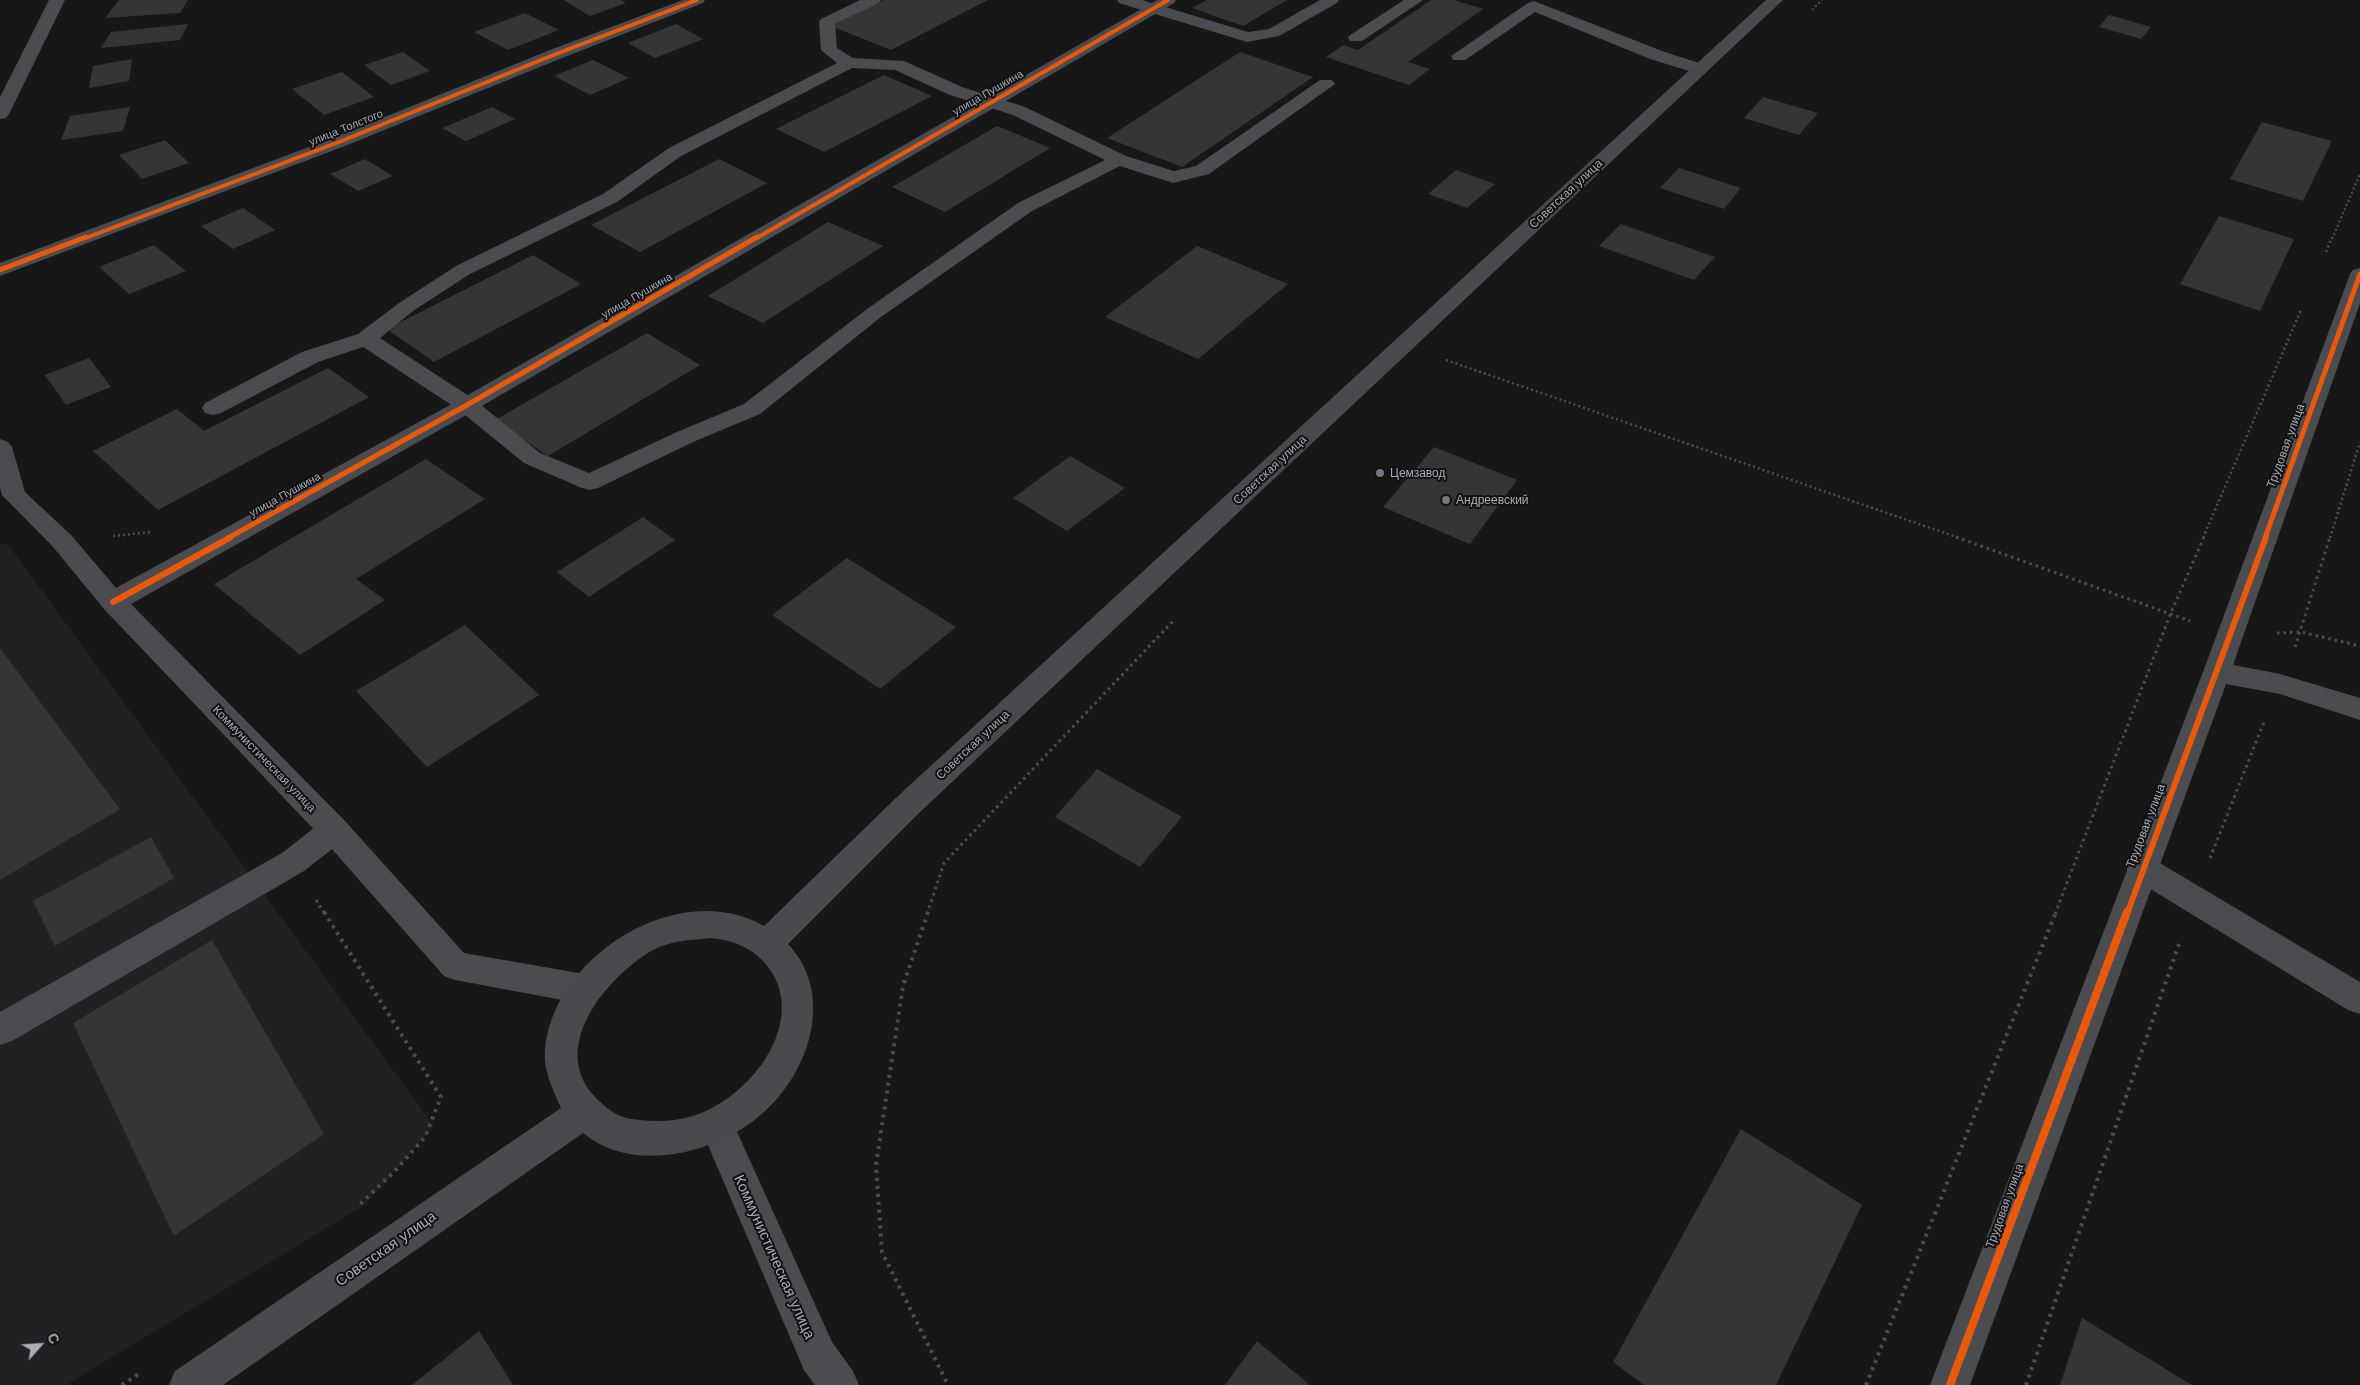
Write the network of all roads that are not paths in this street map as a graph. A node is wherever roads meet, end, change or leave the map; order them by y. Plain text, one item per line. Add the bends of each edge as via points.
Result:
1 (57, 0) edge
2 (697, 0) edge
3 (873, 0) edge
4 (1125, 0) edge
5 (1331, 0) edge
6 (1415, 0) edge
7 (1512, 0) edge
8 (1775, 0) edge
9 (1534, 3) edge
10 (1161, 4) edge
11 (1356, 38) dead end
12 (1459, 56) dead end
13 (849, 63) junction
14 (1699, 69) junction
15 (1326, 84) dead end
16 (993, 103) junction
17 (0, 114) edge
18 (1119, 160) junction
19 (0, 270) edge
20 (2360, 274) edge
21 (366, 339) junction
22 (467, 405) junction
23 (213, 408) dead end
24 (0, 447) edge
25 (7, 497) edge
26 (113, 602) junction
27 (2217, 672) junction
28 (2360, 709) edge
29 (334, 830) junction
30 (2142, 868) junction
31 (768, 943) junction
32 (584, 989) junction
33 (2360, 999) edge
34 (0, 1030) edge
35 (583, 1113) junction
36 (716, 1124) junction
37 (189, 1385) edge
38 (839, 1385) edge
39 (1950, 1385) edge

1 - 17 street
2 - 19 street, улица Толстого via 339,142
3 - 13 street via 827,22 830,50
4 - 10 street
5 - 10 street via 1273,33 1247,37
6 - 11 street
7 - 9 street
8 - 14 main road, Советская улица
9 - 12 street
9 - 14 street via 1656,55
10 - 16 street, улица Пушкина
13 - 16 street via 898,66
13 - 21 street via 675,152 610,198 464,270 406,307
14 - 31 main road, Советская улица via 908,805
15 - 18 street via 1202,170 1173,177
16 - 18 street via 1019,111
16 - 22 street, улица Пушкина
18 - 22 street via 1024,207 874,313 752,409 590,482 532,458
20 - 27 street, Трудовая улица
21 - 22 street
21 - 23 street via 310,357
22 - 26 street, улица Пушкина
24 - 25 street, Коммунистическая улица
25 - 26 street, Коммунистическая улица via 62,542
26 - 29 street, Коммунистическая улица
27 - 28 street via 2280,684
27 - 30 street, Трудовая улица
29 - 32 street, Коммунистическая улица via 455,966
29 - 34 street via 293,862
30 - 33 street
30 - 39 street, Трудовая улица
31 - 32 main road via 742,929 710,924 675,928 641,941 610,962
31 - 36 main road via 790,967 799,998 796,1032 781,1068 753,1100
32 - 35 main road via 568,1021 561,1054 566,1086
35 - 36 main road via 609,1131 643,1139 680,1137
35 - 37 main road, Советская улица
36 - 38 street, Коммунистическая улица via 818,1356

